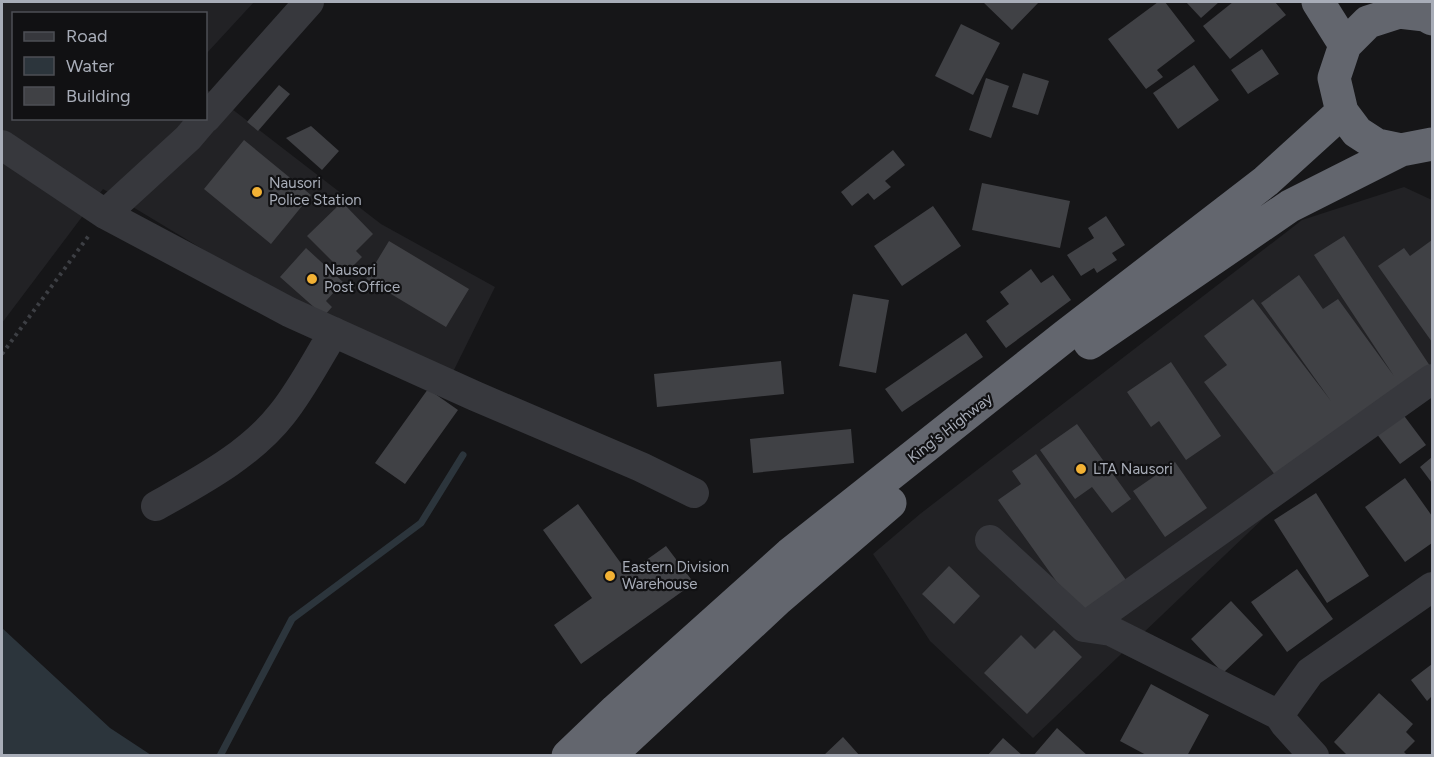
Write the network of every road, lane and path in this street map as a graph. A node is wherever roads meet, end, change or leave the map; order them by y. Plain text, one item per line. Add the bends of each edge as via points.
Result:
1 (309, 2) edge
2 (1318, 2) edge
3 (1387, 7) edge
4 (1432, 19) edge
5 (1345, 45) junction
6 (1342, 112) junction
7 (207, 116) edge
8 (203, 120) edge
9 (2, 145) edge
10 (1417, 147) edge
11 (105, 214) junction
12 (334, 332) junction
13 (2, 354) edge
14 (1432, 379) edge
15 (694, 494) dead end
16 (156, 506) dead end
17 (990, 540) dead end
18 (1432, 587) edge
19 (1084, 627) junction
20 (1279, 715) junction
21 (568, 756) edge
22 (609, 756) edge
23 (1314, 756) edge

1 - 7 street
2 - 5 highway
3 - 4 highway
3 - 5 highway
5 - 6 highway via 1334,78
6 - 10 highway via 1357,132 1377,145
6 - 21 highway, King's Highway via 1266,181 790,554
8 - 11 street
9 - 11 street
10 - 22 highway, King's Highway via 1290,206 1077,352 933,466 786,592
11 - 12 street
11 - 13 path
12 - 15 street via 631,462
12 - 16 street via 282,415 245,452
14 - 19 street
17 - 19 street
18 - 20 street via 1310,672
19 - 20 street via 1111,631
20 - 23 street

